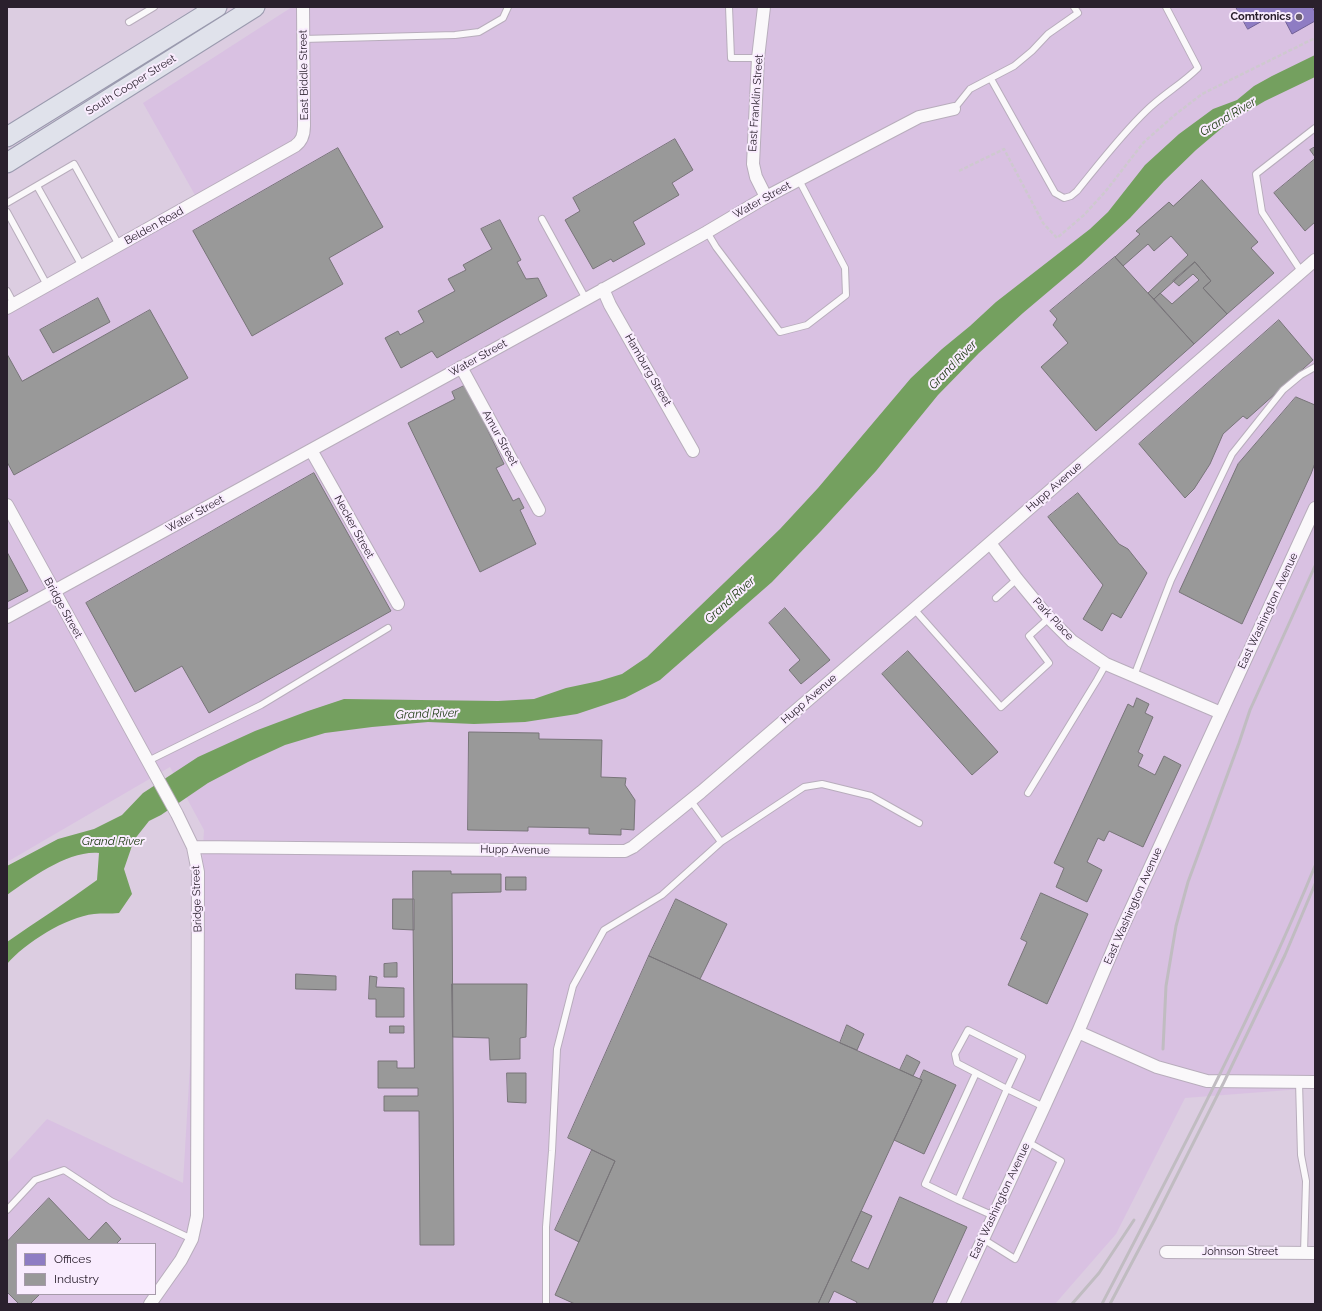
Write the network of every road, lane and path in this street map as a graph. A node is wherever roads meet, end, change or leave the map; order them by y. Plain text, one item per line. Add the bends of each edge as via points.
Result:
1 (154, 7) edge
2 (217, 7) edge
3 (255, 7) edge
4 (303, 7) edge
5 (508, 7) edge
6 (729, 7) edge
7 (764, 7) edge
8 (1074, 7) edge
9 (1166, 7) edge
10 (129, 22) dead end
11 (303, 39) junction
12 (758, 58) junction
13 (991, 79) junction
14 (954, 109) joint
15 (1315, 128) edge
16 (7, 137) edge
17 (301, 142) joint
18 (7, 163) edge
19 (799, 180) junction
20 (37, 186) junction
21 (766, 197) junction
22 (7, 203) edge
23 (7, 212) edge
24 (542, 219) dead end
25 (707, 232) junction
26 (119, 245) junction
27 (1315, 260) edge
28 (82, 266) junction
29 (1301, 272) junction
30 (47, 286) junction
31 (603, 289) junction
32 (7, 291) edge
33 (586, 299) junction
34 (11, 306) edge
35 (461, 367) junction
36 (1315, 367) edge
37 (311, 450) junction
38 (693, 451) dead end
39 (7, 505) edge
40 (1315, 508) edge
41 (539, 510) dead end
42 (990, 543) junction
43 (1017, 579) junction
44 (54, 592) junction
45 (996, 598) dead end
46 (398, 604) dead end
47 (914, 609) junction
48 (7, 617) edge
49 (1048, 618) junction
50 (388, 628) dead end
51 (1106, 664) junction
52 (1134, 676) junction
53 (1221, 713) junction
54 (150, 765) junction
55 (1028, 792) dead end
56 (690, 801) junction
57 (919, 823) dead end
58 (721, 842) junction
59 (193, 847) junction
60 (1078, 1032) junction
61 (976, 1073) junction
62 (1299, 1082) junction
63 (1315, 1082) edge
64 (1007, 1089) junction
65 (1044, 1107) junction
66 (1028, 1142) junction
67 (958, 1200) junction
68 (7, 1210) edge
69 (994, 1216) junction
70 (192, 1238) junction
71 (983, 1239) junction
72 (1166, 1252) dead end
73 (1310, 1253) edge
74 (150, 1304) edge
75 (546, 1304) edge
76 (953, 1304) edge

1 - 10 lane
2 - 16 main road, South Cooper Street
3 - 18 main road, South Cooper Street
4 - 11 street, East Biddle Street
5 - 11 lane via 503,18 479,32 455,35
6 - 12 lane via 731,58
7 - 12 street, East Franklin Street
8 - 13 lane via 1078,14 1048,34 1014,66
9 - 13 lane via 1198,68 1146,111 1071,196 1064,198 1055,193
11 - 17 street, East Biddle Street via 304,133
12 - 21 street, East Franklin Street via 752,164
13 - 14 lane via 970,89
14 - 19 street, Water Street via 920,117
15 - 29 lane via 1256,174 1262,212
17 - 26 street, Belden Road
19 - 21 street, Water Street
19 - 25 lane via 845,268 846,295 807,325 780,332
20 - 22 lane
20 - 26 lane via 74,164
20 - 28 lane
21 - 25 street, Water Street
23 - 30 lane
24 - 33 lane
25 - 31 street, Water Street
26 - 28 street, Belden Road
27 - 29 street, Hupp Avenue
28 - 30 street, Belden Road
29 - 42 street, Hupp Avenue
30 - 34 street, Belden Road
31 - 33 street, Water Street
31 - 38 street, Hamburg Street
32 - 34 lane
33 - 35 street, Water Street
35 - 37 street, Water Street
35 - 41 street, Amur Street
36 - 52 lane via 1283,390 1232,454 1171,580
37 - 44 street, Water Street
37 - 46 street, Necker Street
39 - 44 street, Bridge Street
40 - 53 street, East Washington Avenue
42 - 43 street, Park Place
42 - 47 street, Hupp Avenue
43 - 45 lane
43 - 49 street, Park Place
44 - 48 street, Water Street
44 - 54 street, Bridge Street
47 - 49 lane via 1001,707 1049,663 1029,636
47 - 56 street, Hupp Avenue
49 - 51 street, Park Place via 1072,640
50 - 54 lane via 261,705
51 - 52 street, Park Place
51 - 55 lane
52 - 53 street, Park Place
53 - 60 street, East Washington Avenue via 1120,933
54 - 59 street, Bridge Street
56 - 58 lane
56 - 59 street, Hupp Avenue via 625,851
57 - 58 lane via 871,796 822,784 804,787
58 - 75 lane via 662,895 604,930 573,986 558,1049 546,1227
59 - 70 street, Bridge Street via 198,872 198,1028 197,1216
60 - 62 street via 1157,1067 1207,1081
60 - 65 street, East Washington Avenue
61 - 64 lane
61 - 64 lane via 957,1063 955,1054 968,1030 1022,1057
61 - 67 lane via 925,1184
62 - 63 street
62 - 73 lane via 1301,1155 1306,1181
64 - 65 lane
64 - 67 lane
65 - 66 street, East Washington Avenue
66 - 69 street, East Washington Avenue
66 - 71 lane via 1061,1161 1015,1258
67 - 69 lane
68 - 70 lane via 35,1180 64,1170 111,1201
69 - 71 street, East Washington Avenue
70 - 74 street, Bridge Street via 181,1260
71 - 76 street, East Washington Avenue
72 - 73 street, Johnson Street

